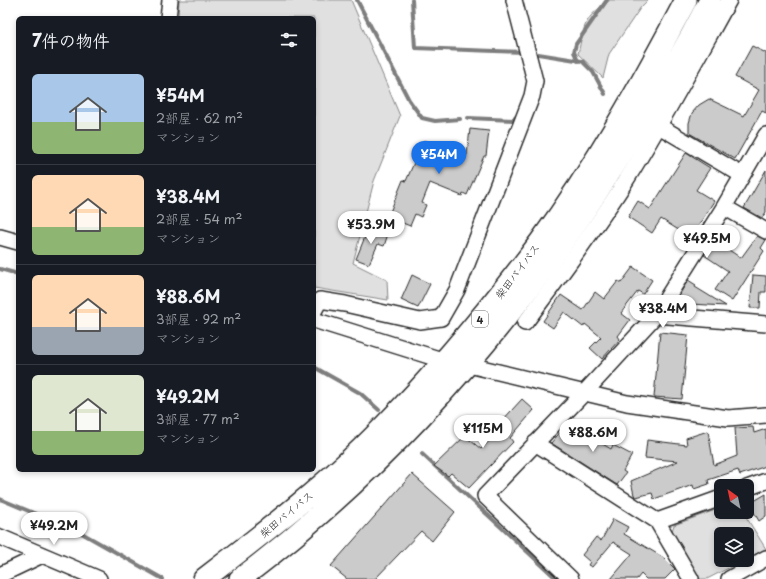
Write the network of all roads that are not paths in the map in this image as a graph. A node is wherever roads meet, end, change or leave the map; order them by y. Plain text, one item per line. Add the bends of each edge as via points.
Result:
1 (170, 0) edge
2 (514, 0) edge
3 (686, 0) edge
4 (710, 0) edge
5 (729, 0) edge
6 (168, 16) edge
7 (659, 126) junction
8 (766, 135) edge
9 (742, 175) junction
10 (724, 207) junction
11 (766, 232) edge
12 (0, 237) edge
13 (16, 241) edge
14 (571, 246) junction
15 (316, 307) edge
16 (656, 315) junction
17 (316, 321) edge
18 (525, 323) dead end
19 (766, 324) edge
20 (445, 361) junction
21 (469, 365) junction
22 (584, 393) junction
23 (766, 415) edge
24 (535, 443) junction
25 (766, 481) edge
26 (754, 485) edge
27 (714, 501) edge
28 (657, 522) junction
29 (0, 537) edge
30 (42, 555) junction
31 (766, 558) edge
32 (0, 575) edge
33 (98, 579) edge
34 (204, 579) edge
35 (240, 579) edge
36 (571, 579) edge
37 (691, 579) edge
38 (729, 579) edge

1 - 6 street
2 - 15 street via 535,81 532,96 456,290 441,318 420,321 320,300
3 - 20 highway, 柴田バイパス / 4 via 639,88 541,240
4 - 14 highway, 柴田バイパス / 4
5 - 7 street
7 - 9 street
7 - 14 street via 624,182
8 - 9 street
9 - 10 street
10 - 11 street
10 - 16 street
12 - 13 street
14 - 18 street
14 - 21 highway, 柴田バイパス / 4
16 - 19 street
16 - 22 street
17 - 20 street
20 - 21 street
20 - 34 highway, 柴田バイパス / 4 via 381,430 323,483
21 - 22 street
21 - 35 highway, 柴田バイパス / 4 via 339,498
22 - 23 street via 627,403 728,418
22 - 24 street
24 - 28 street
24 - 36 street via 485,496
25 - 26 street
27 - 28 street
28 - 37 street
29 - 30 street
30 - 32 street
30 - 33 street
31 - 38 street

